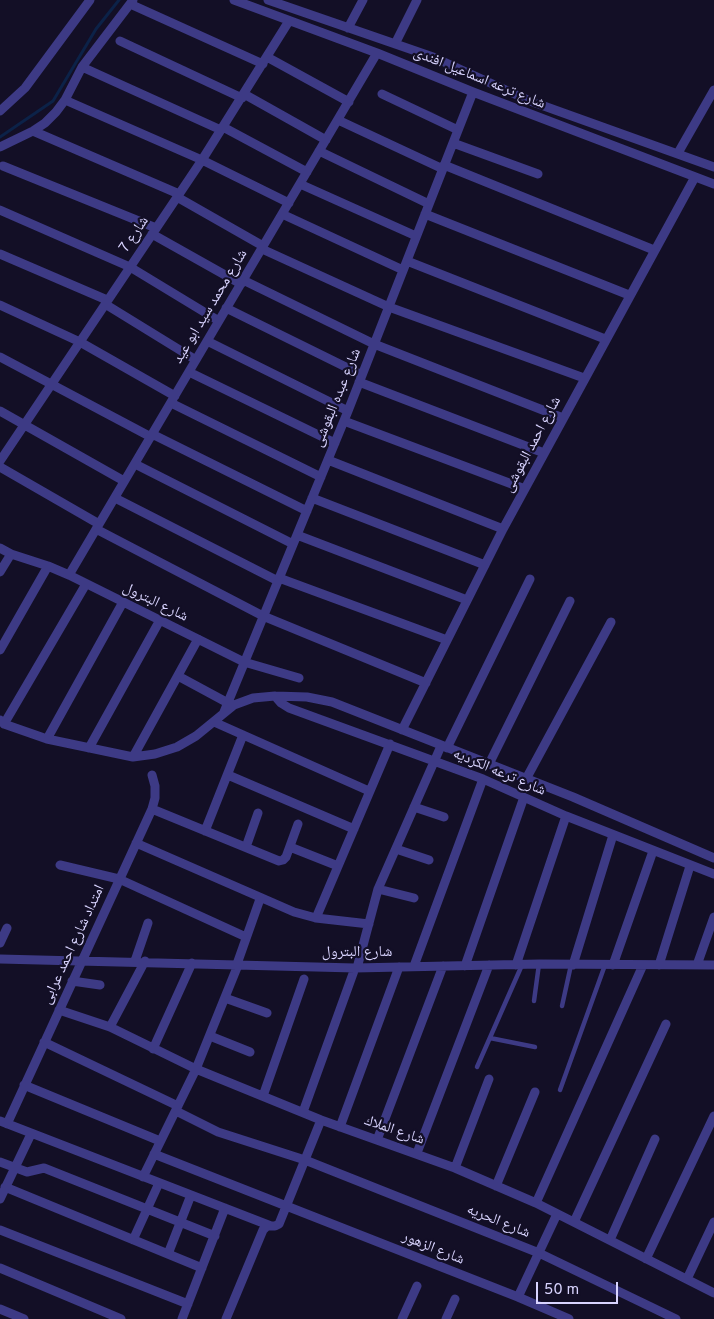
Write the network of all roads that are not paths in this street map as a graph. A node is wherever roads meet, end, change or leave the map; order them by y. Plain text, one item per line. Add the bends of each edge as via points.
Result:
1 (90, 0) edge
2 (234, 0) edge
3 (268, 0) edge
4 (363, 0) edge
5 (417, 0) edge
6 (132, 2) edge
7 (289, 21) junction
8 (348, 28) junction
9 (120, 41) dead end
10 (394, 44) junction
11 (377, 53) junction
12 (265, 60) junction
13 (82, 68) junction
14 (714, 90) edge
15 (473, 92) junction
16 (382, 94) dead end
17 (243, 96) junction
18 (65, 100) junction
19 (348, 102) junction
20 (0, 111) edge
21 (338, 120) junction
22 (222, 129) junction
23 (458, 130) junction
24 (33, 131) junction
25 (326, 140) junction
26 (453, 144) junction
27 (0, 147) edge
28 (319, 151) junction
29 (678, 153) junction
30 (202, 160) junction
31 (3, 166) dead end
32 (443, 167) junction
33 (714, 167) edge
34 (307, 172) junction
35 (538, 174) dead end
36 (695, 177) junction
37 (300, 184) junction
38 (714, 184) edge
39 (178, 196) junction
40 (289, 203) junction
41 (429, 204) junction
42 (0, 210) edge
43 (282, 214) junction
44 (425, 214) junction
45 (154, 231) junction
46 (416, 236) junction
47 (262, 248) junction
48 (654, 250) junction
49 (0, 254) edge
50 (406, 261) junction
51 (130, 267) junction
52 (403, 270) junction
53 (242, 282) junction
54 (629, 295) junction
55 (106, 302) junction
56 (0, 305) edge
57 (389, 307) junction
58 (226, 308) junction
59 (219, 321) junction
60 (605, 339) junction
61 (207, 341) junction
62 (80, 342) junction
63 (374, 344) junction
64 (0, 357) edge
65 (196, 360) junction
66 (189, 372) junction
67 (361, 378) junction
68 (584, 378) junction
69 (52, 384) junction
70 (173, 399) junction
71 (0, 411) edge
72 (348, 411) junction
73 (563, 418) junction
74 (344, 421) junction
75 (24, 425) junction
76 (151, 436) junction
77 (335, 443) junction
78 (544, 453) junction
79 (328, 460) junction
80 (0, 461) edge
81 (135, 464) junction
82 (0, 467) edge
83 (321, 477) junction
84 (124, 481) junction
85 (525, 488) junction
86 (115, 498) junction
87 (312, 498) junction
88 (307, 511) junction
89 (98, 527) junction
90 (503, 529) junction
91 (295, 540) junction
92 (0, 548) edge
93 (11, 554) junction
94 (485, 565) junction
95 (48, 566) junction
96 (0, 572) edge
97 (69, 576) junction
98 (278, 579) junction
99 (530, 579) dead end
100 (86, 584) junction
101 (467, 600) junction
102 (570, 601) dead end
103 (123, 602) junction
104 (264, 616) junction
105 (160, 620) junction
106 (611, 622) dead end
107 (198, 639) junction
108 (447, 640) junction
109 (0, 650) edge
110 (244, 662) junction
111 (178, 676) junction
112 (298, 678) dead end
113 (426, 683) junction
114 (276, 696) junction
115 (228, 703) junction
116 (224, 712) junction
117 (2, 722) edge
118 (214, 722) junction
119 (402, 730) junction
120 (243, 735) junction
121 (47, 739) junction
122 (390, 744) junction
123 (444, 747) junction
124 (88, 748) junction
125 (133, 757) junction
126 (434, 761) junction
127 (489, 764) junction
128 (152, 775) dead end
129 (228, 775) junction
130 (483, 779) junction
131 (526, 779) junction
132 (370, 791) junction
133 (524, 797) junction
134 (414, 807) junction
135 (152, 809) junction
136 (258, 813) dead end
137 (566, 816) junction
138 (444, 817) dead end
139 (298, 824) dead end
140 (354, 829) junction
141 (205, 830) junction
142 (613, 835) junction
143 (136, 843) junction
144 (290, 846) junction
145 (246, 847) junction
146 (396, 848) junction
147 (653, 851) junction
148 (714, 858) edge
149 (429, 860) dead end
150 (60, 865) dead end
151 (338, 866) junction
152 (690, 866) junction
153 (714, 874) edge
154 (120, 879) junction
155 (378, 889) junction
156 (414, 898) dead end
157 (260, 899) junction
158 (714, 917) edge
159 (316, 918) junction
160 (148, 923) dead end
161 (369, 924) junction
162 (7, 928) dead end
163 (246, 937) junction
164 (0, 943) edge
165 (0, 959) edge
166 (81, 961) junction
167 (135, 961) junction
168 (145, 961) junction
169 (192, 963) junction
170 (238, 964) junction
171 (539, 964) junction
172 (489, 965) junction
173 (519, 965) junction
174 (572, 965) junction
175 (609, 965) junction
176 (643, 965) junction
177 (659, 965) junction
178 (697, 965) junction
179 (714, 965) edge
180 (414, 966) junction
181 (443, 966) junction
182 (465, 966) junction
183 (399, 967) junction
184 (356, 968) junction
185 (304, 979) dead end
186 (72, 981) junction
187 (100, 985) dead end
188 (225, 998) junction
189 (534, 1001) dead end
190 (562, 1006) dead end
191 (59, 1010) junction
192 (267, 1013) dead end
193 (666, 1024) dead end
194 (110, 1028) junction
195 (210, 1036) junction
196 (490, 1038) junction
197 (44, 1042) junction
198 (536, 1047) dead end
199 (153, 1049) junction
200 (250, 1052) dead end
201 (477, 1067) dead end
202 (196, 1070) junction
203 (489, 1079) dead end
204 (24, 1085) junction
205 (560, 1090) dead end
206 (535, 1092) dead end
207 (263, 1096) junction
208 (177, 1108) junction
209 (303, 1112) junction
210 (714, 1116) edge
211 (321, 1120) junction
212 (3, 1123) edge
213 (340, 1127) junction
214 (31, 1134) junction
215 (655, 1139) dead end
216 (377, 1140) junction
217 (160, 1141) junction
218 (416, 1153) junction
219 (154, 1154) junction
220 (305, 1160) junction
221 (0, 1162) edge
222 (15, 1168) junction
223 (455, 1168) junction
224 (143, 1177) junction
225 (159, 1183) junction
226 (496, 1186) junction
227 (6, 1187) junction
228 (191, 1195) junction
229 (0, 1199) edge
230 (536, 1203) junction
231 (286, 1206) junction
232 (225, 1208) junction
233 (147, 1209) junction
234 (557, 1214) junction
235 (180, 1222) junction
236 (574, 1222) junction
237 (714, 1222) edge
238 (271, 1226) junction
239 (0, 1230) edge
240 (214, 1236) junction
241 (133, 1240) junction
242 (610, 1240) junction
243 (539, 1253) junction
244 (168, 1254) junction
245 (646, 1259) junction
246 (0, 1268) edge
247 (202, 1268) junction
248 (687, 1279) junction
249 (417, 1286) dead end
250 (714, 1293) edge
251 (518, 1297) junction
252 (455, 1299) dead end
253 (188, 1304) junction
254 (0, 1309) edge
255 (24, 1319) edge
256 (121, 1319) edge
257 (182, 1319) edge
258 (226, 1319) edge
259 (402, 1319) edge
260 (446, 1319) edge
261 (569, 1319) edge
262 (676, 1319) edge

1 - 20 street via 25,88
2 - 7 street, شارع ترعه اسماعيل افندى
3 - 8 street, شارع ترعه اسماعيل افندى
4 - 8 street
5 - 10 street
6 - 12 street
6 - 13 street
7 - 11 street, شارع ترعه اسماعيل افندى
7 - 12 street, شارع 7
8 - 10 street, شارع ترعه اسماعيل افندى
9 - 17 street
10 - 29 street, شارع ترعه اسماعيل افندى via 434,57 530,101
11 - 15 street, شارع ترعه اسماعيل افندى
11 - 19 street, شارع محمد سيد ابو عيد
12 - 17 street, شارع 7
12 - 19 street
13 - 18 street
13 - 22 street
14 - 29 street
15 - 23 street, شارع عبده البقوشى
15 - 36 street, شارع ترعه اسماعيل افندى
16 - 23 street
17 - 22 street, شارع 7
17 - 25 street
18 - 24 street
18 - 30 street
19 - 21 street, شارع محمد سيد ابو عيد
21 - 25 street, شارع محمد سيد ابو عيد
21 - 32 street
22 - 30 street, شارع 7
22 - 34 street
23 - 26 street, شارع عبده البقوشى
24 - 27 street
24 - 39 street
25 - 28 street, شارع محمد سيد ابو عيد
26 - 32 street, شارع عبده البقوشى
26 - 35 street
28 - 34 street, شارع محمد سيد ابو عيد
28 - 41 street
29 - 33 street, شارع ترعه اسماعيل افندى
30 - 39 street, شارع 7
30 - 40 street
31 - 45 street
32 - 41 street, شارع عبده البقوشى
32 - 48 street
34 - 37 street, شارع محمد سيد ابو عيد
36 - 38 street, شارع ترعه اسماعيل افندى
36 - 48 street, شارع احمد البقوشى
37 - 40 street, شارع محمد سيد ابو عيد
37 - 46 street
39 - 45 street, شارع 7
39 - 47 street
40 - 43 street, شارع محمد سيد ابو عيد
41 - 44 street, شارع عبده البقوشى
42 - 51 street
43 - 47 street, شارع محمد سيد ابو عيد
43 - 52 street
44 - 46 street, شارع عبده البقوشى
44 - 54 street
45 - 51 street, شارع 7
45 - 53 street
46 - 50 street, شارع عبده البقوشى
47 - 53 street, شارع محمد سيد ابو عيد
47 - 57 street
48 - 54 street, شارع احمد البقوشى
49 - 55 street
50 - 52 street, شارع عبده البقوشى
50 - 60 street
51 - 55 street, شارع 7
51 - 59 street
52 - 57 street, شارع عبده البقوشى
53 - 58 street, شارع محمد سيد ابو عيد
53 - 63 street
54 - 60 street, شارع احمد البقوشى
55 - 62 street, شارع 7
55 - 65 street
56 - 62 street
57 - 63 street, شارع عبده البقوشى
57 - 68 street
58 - 59 street, شارع محمد سيد ابو عيد
58 - 67 street
59 - 61 street, شارع محمد سيد ابو عيد
60 - 68 street, شارع احمد البقوشى
61 - 65 street, شارع محمد سيد ابو عيد
61 - 72 street
62 - 69 street, شارع 7
62 - 70 street
63 - 67 street, شارع عبده البقوشى
63 - 73 street
64 - 69 street
65 - 66 street, شارع محمد سيد ابو عيد
66 - 70 street, شارع محمد سيد ابو عيد
66 - 77 street
67 - 72 street, شارع عبده البقوشى
67 - 78 street
68 - 73 street, شارع احمد البقوشى
69 - 75 street, شارع 7
69 - 76 street
70 - 76 street, شارع محمد سيد ابو عيد
70 - 83 street
71 - 75 street
72 - 74 street, شارع عبده البقوشى
73 - 78 street, شارع احمد البقوشى
74 - 77 street, شارع عبده البقوشى
74 - 85 street
75 - 80 street, شارع 7
75 - 84 street
76 - 81 street, شارع محمد سيد ابو عيد
76 - 88 street
77 - 79 street, شارع عبده البقوشى
78 - 85 street, شارع احمد البقوشى
79 - 83 street, شارع عبده البقوشى
79 - 90 street
81 - 84 street, شارع محمد سيد ابو عيد
81 - 91 street
82 - 89 street
83 - 87 street, شارع عبده البقوشى
84 - 86 street, شارع محمد سيد ابو عيد
85 - 90 street, شارع احمد البقوشى
86 - 89 street, شارع محمد سيد ابو عيد
86 - 98 street
87 - 88 street, شارع عبده البقوشى
87 - 94 street
88 - 91 street, شارع عبده البقوشى
89 - 97 street, شارع محمد سيد ابو عيد
89 - 104 street
90 - 94 street, شارع احمد البقوشى
91 - 98 street, شارع عبده البقوشى
91 - 101 street
92 - 93 street, شارع البترول
93 - 95 street, شارع البترول
93 - 96 street
94 - 101 street, شارع احمد البقوشى
95 - 97 street, شارع البترول
95 - 109 street
97 - 100 street, شارع البترول
98 - 104 street, شارع عبده البقوشى
98 - 108 street
99 - 123 street
100 - 103 street, شارع البترول
100 - 117 street
101 - 108 street, شارع احمد البقوشى
102 - 127 street
103 - 105 street, شارع البترول
103 - 121 street
104 - 110 street, شارع عبده البقوشى
104 - 113 street
105 - 107 street, شارع البترول
105 - 124 street
106 - 131 street
107 - 110 street, شارع البترول
107 - 111 street
108 - 113 street, شارع احمد البقوشى
110 - 112 street, شارع البترول
110 - 115 street, شارع عبده البقوشى
111 - 115 street
111 - 125 street
113 - 119 street, شارع احمد البقوشى
114 - 116 street, شارع ترعه الكرديه via 253,698
114 - 119 street, شارع ترعه الكرديه via 332,702
114 - 122 street, شارع ترعه الكرديه via 289,708
115 - 116 street, شارع عبده البقوشى
116 - 118 street, شارع ترعه الكرديه
117 - 121 street, شارع ترعه الكرديه
118 - 120 street
118 - 125 street, شارع ترعه الكرديه via 177,747
119 - 123 street, شارع ترعه الكرديه
120 - 129 street
120 - 132 street
121 - 124 street, شارع ترعه الكرديه
122 - 126 street, شارع ترعه الكرديه
122 - 132 street
123 - 126 street
123 - 127 street, شارع ترعه الكرديه
124 - 125 street, شارع ترعه الكرديه
126 - 130 street, شارع ترعه الكرديه
126 - 134 street
127 - 131 street, شارع ترعه الكرديه
128 - 135 street, امتداد شارع احمد عرابى via 155,792
129 - 140 street
129 - 141 street
130 - 133 street, شارع ترعه الكرديه
130 - 180 street
131 - 148 street, شارع ترعه الكرديه
132 - 140 street
133 - 137 street, شارع ترعه الكرديه
133 - 182 street
134 - 138 street
134 - 146 street
135 - 141 street
135 - 143 street, امتداد شارع احمد عرابى
136 - 145 street
137 - 142 street, شارع ترعه الكرديه
137 - 173 street
139 - 144 street
140 - 151 street
141 - 145 street
142 - 147 street, شارع ترعه الكرديه
142 - 174 street
143 - 154 street, امتداد شارع احمد عرابى
143 - 157 street
144 - 145 street via 281,861
144 - 151 street
146 - 149 street
146 - 155 street
147 - 152 street, شارع ترعه الكرديه
147 - 175 street
150 - 154 street
151 - 159 street
152 - 153 street, شارع ترعه الكرديه
152 - 177 street
154 - 163 street
154 - 166 street, امتداد شارع احمد عرابى
155 - 156 street
155 - 161 street
157 - 159 street
157 - 163 street
158 - 178 street
159 - 161 street
160 - 167 street
161 - 184 street
162 - 164 street
163 - 170 street
165 - 166 street, شارع البترول
166 - 167 street, شارع البترول
166 - 186 street, امتداد شارع احمد عرابى
167 - 168 street, شارع البترول
168 - 169 street, شارع البترول
168 - 194 street
169 - 170 street, شارع البترول
169 - 199 street
170 - 184 street, شارع البترول
170 - 188 street
171 - 173 street, شارع البترول
171 - 174 street, شارع البترول
171 - 189 lane
172 - 173 street, شارع البترول
172 - 182 street, شارع البترول
172 - 218 street
173 - 196 lane
174 - 175 street, شارع البترول
174 - 190 lane
175 - 176 street, شارع البترول
175 - 205 lane
176 - 177 street, شارع البترول
176 - 230 street
177 - 178 street, شارع البترول
178 - 179 street, شارع البترول
180 - 181 street, شارع البترول
180 - 183 street, شارع البترول
181 - 182 street, شارع البترول
181 - 216 street
183 - 184 street, شارع البترول
183 - 213 street
184 - 209 street
185 - 207 street
186 - 187 street
186 - 191 street, امتداد شارع احمد عرابى
188 - 192 street
188 - 195 street
191 - 194 street, شارع الملاك
191 - 197 street, امتداد شارع احمد عرابى
193 - 236 street
194 - 199 street, شارع الملاك
195 - 200 street
195 - 202 street
196 - 198 lane
196 - 201 lane
197 - 204 street, امتداد شارع احمد عرابى
197 - 208 street, شارع الحريه
199 - 202 street, شارع الملاك
202 - 207 street, شارع الملاك
202 - 208 street
203 - 223 street
204 - 212 street, امتداد شارع احمد عرابى
204 - 217 street
206 - 226 street
207 - 209 street, شارع الملاك
208 - 217 street
208 - 220 street, شارع الحريه via 218,1132
209 - 211 street, شارع الملاك
210 - 245 street
211 - 213 street, شارع الملاك
211 - 220 street
212 - 214 street
213 - 216 street, شارع الملاك
214 - 222 street
214 - 224 street
215 - 242 street
216 - 218 street, شارع الملاك
217 - 219 street
218 - 223 street, شارع الملاك
219 - 224 street
219 - 231 street, شارع الزهور
220 - 231 street
220 - 243 street, شارع الحريه
221 - 222 street
222 - 227 street
222 - 233 street via 27,1172 44,1168
223 - 226 street, شارع الملاك
224 - 225 street
225 - 228 street
225 - 233 street
226 - 230 street, شارع الملاك
227 - 229 street
227 - 241 street
228 - 232 street
228 - 235 street
230 - 234 street, شارع الملاك
231 - 238 street via 279,1224
231 - 251 street, شارع الزهور
232 - 238 street
232 - 240 street
233 - 235 street
233 - 241 street
234 - 236 street, شارع الملاك
234 - 243 street
235 - 240 street
235 - 244 street
236 - 242 street, شارع الملاك
237 - 248 street
238 - 258 street via 263,1230
239 - 253 street
240 - 247 street
241 - 244 street
242 - 245 street, شارع الملاك
243 - 251 street
243 - 262 street, شارع الحريه
244 - 247 street
245 - 248 street, شارع الملاك
246 - 256 street
247 - 253 street
248 - 250 street, شارع الملاك
249 - 259 street
251 - 261 street, شارع الزهور
252 - 260 street
253 - 257 street
254 - 255 street

